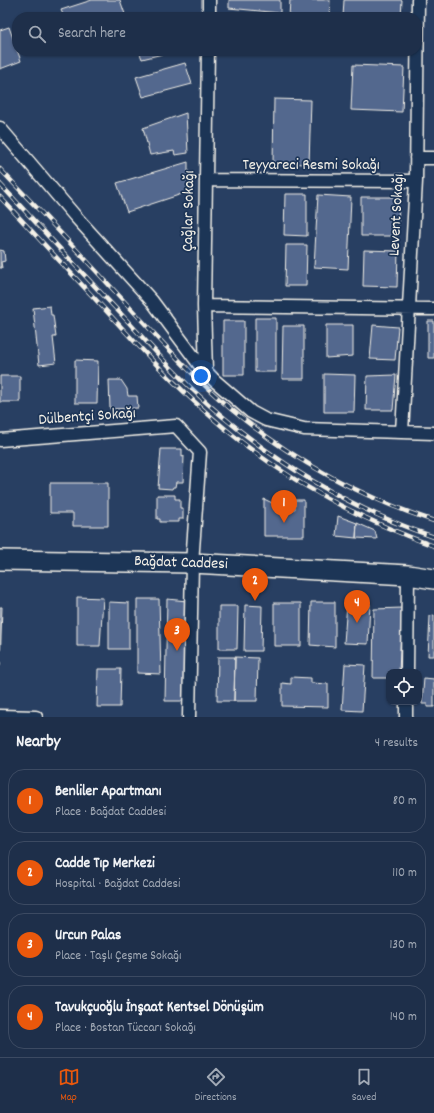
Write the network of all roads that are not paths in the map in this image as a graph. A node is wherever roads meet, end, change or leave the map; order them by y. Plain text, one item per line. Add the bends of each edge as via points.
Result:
1 (209, 0) edge
2 (418, 0) edge
3 (208, 12) edge
4 (418, 12) edge
5 (208, 56) edge
6 (417, 56) edge
7 (0, 128) edge
8 (416, 158) junction
9 (434, 158) edge
10 (206, 180) junction
11 (416, 182) junction
12 (204, 306) junction
13 (409, 309) junction
14 (434, 309) edge
15 (206, 371) junction
16 (402, 432) junction
17 (434, 433) edge
18 (0, 440) edge
19 (0, 560) edge
20 (192, 562) junction
21 (408, 575) junction
22 (434, 579) edge
23 (406, 669) edge
24 (406, 705) edge
25 (0, 716) edge
26 (36, 717) edge
27 (189, 717) edge
28 (406, 717) edge

1 - 3 street
2 - 4 street, Levent Sokağı
5 - 10 street, Çağlar Sokağı
6 - 8 street, Levent Sokağı
7 - 15 street via 152,301
8 - 9 street
8 - 11 street, Levent Sokağı
10 - 11 street, Teyyareci Resmi Sokağı
10 - 12 street, Çağlar Sokağı
11 - 13 street, Levent Sokağı
12 - 13 street
12 - 15 street, Çağlar Sokağı
13 - 14 street
13 - 16 street, Levent Sokağı
15 - 16 street via 251,412 266,420 304,429
16 - 17 street
18 - 20 street, Dülbentçi Sokağı via 176,426 200,452
19 - 20 main road, Bağdat Caddesi
20 - 21 main road, Bağdat Caddesi
20 - 27 street
21 - 22 main road, Bağdat Caddesi
21 - 23 street
24 - 28 street
25 - 26 street

